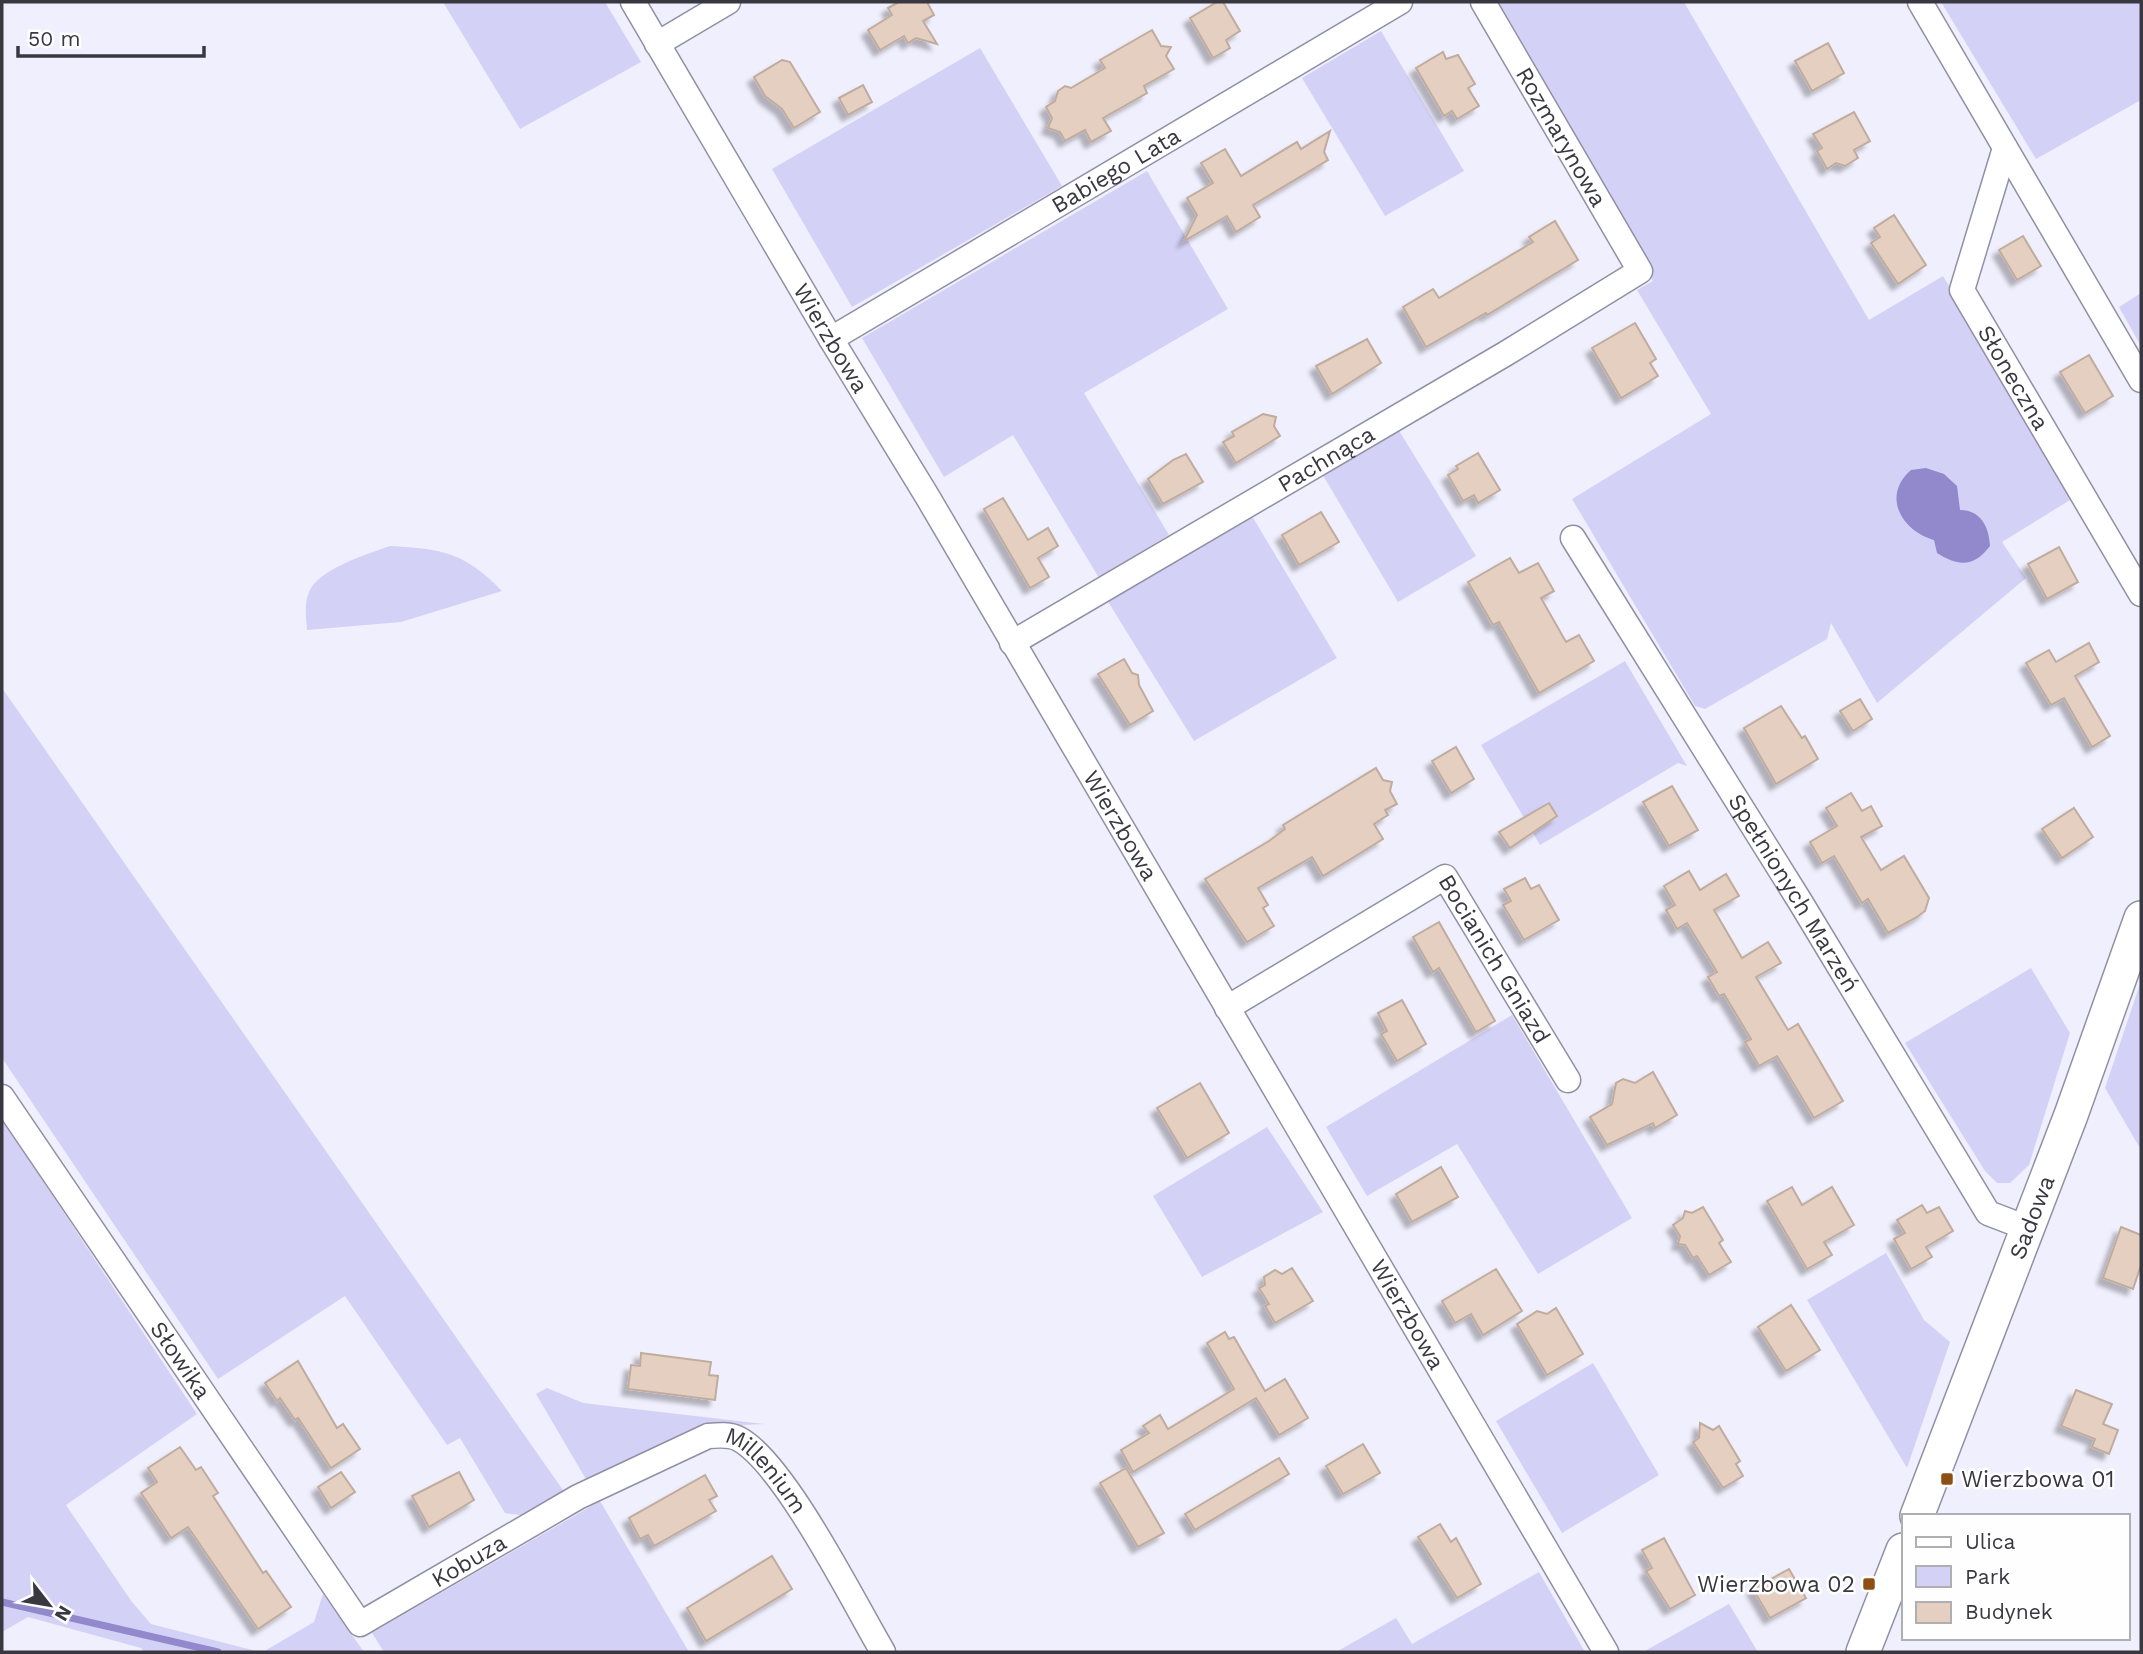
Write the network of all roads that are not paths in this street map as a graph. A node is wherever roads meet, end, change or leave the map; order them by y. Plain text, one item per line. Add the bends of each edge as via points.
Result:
1 (633, 2) edge
2 (728, 2) edge
3 (1400, 2) edge
4 (1483, 2) edge
5 (1920, 2) edge
6 (657, 44) junction
7 (2005, 148) junction
8 (1640, 271) joint
9 (831, 340) junction
10 (2141, 380) edge
11 (1573, 538) dead end
12 (2141, 594) edge
13 (1012, 643) junction
14 (2141, 918) edge
15 (1227, 1008) junction
16 (1567, 1080) dead end
17 (2, 1097) edge
18 (2027, 1228) junction
19 (578, 1497) joint
20 (1918, 1514) edge
21 (1902, 1553) edge
22 (360, 1623) joint
23 (883, 1652) edge
24 (1606, 1652) edge
25 (1863, 1652) edge

1 - 6 street, Wierzbowa
2 - 6 street
3 - 9 street, Babiego Lata
4 - 8 street, Rozmarynowa
5 - 7 street
6 - 9 street, Wierzbowa
7 - 10 street
7 - 12 street, Słoneczna via 1962,290
8 - 13 street, Pachnąca
9 - 13 street, Wierzbowa
11 - 18 street, Spełnionych Marzeń via 1988,1213
13 - 15 street, Wierzbowa
14 - 18 street, Sadowa
15 - 16 street, Bocianich Gniazd via 1445,877
15 - 24 street, Wierzbowa
17 - 22 street, Słowika
18 - 20 street, Sadowa
19 - 22 street, Kobuza
19 - 23 street, Millenium via 708,1436 738,1438 760,1454 784,1484
21 - 25 street

